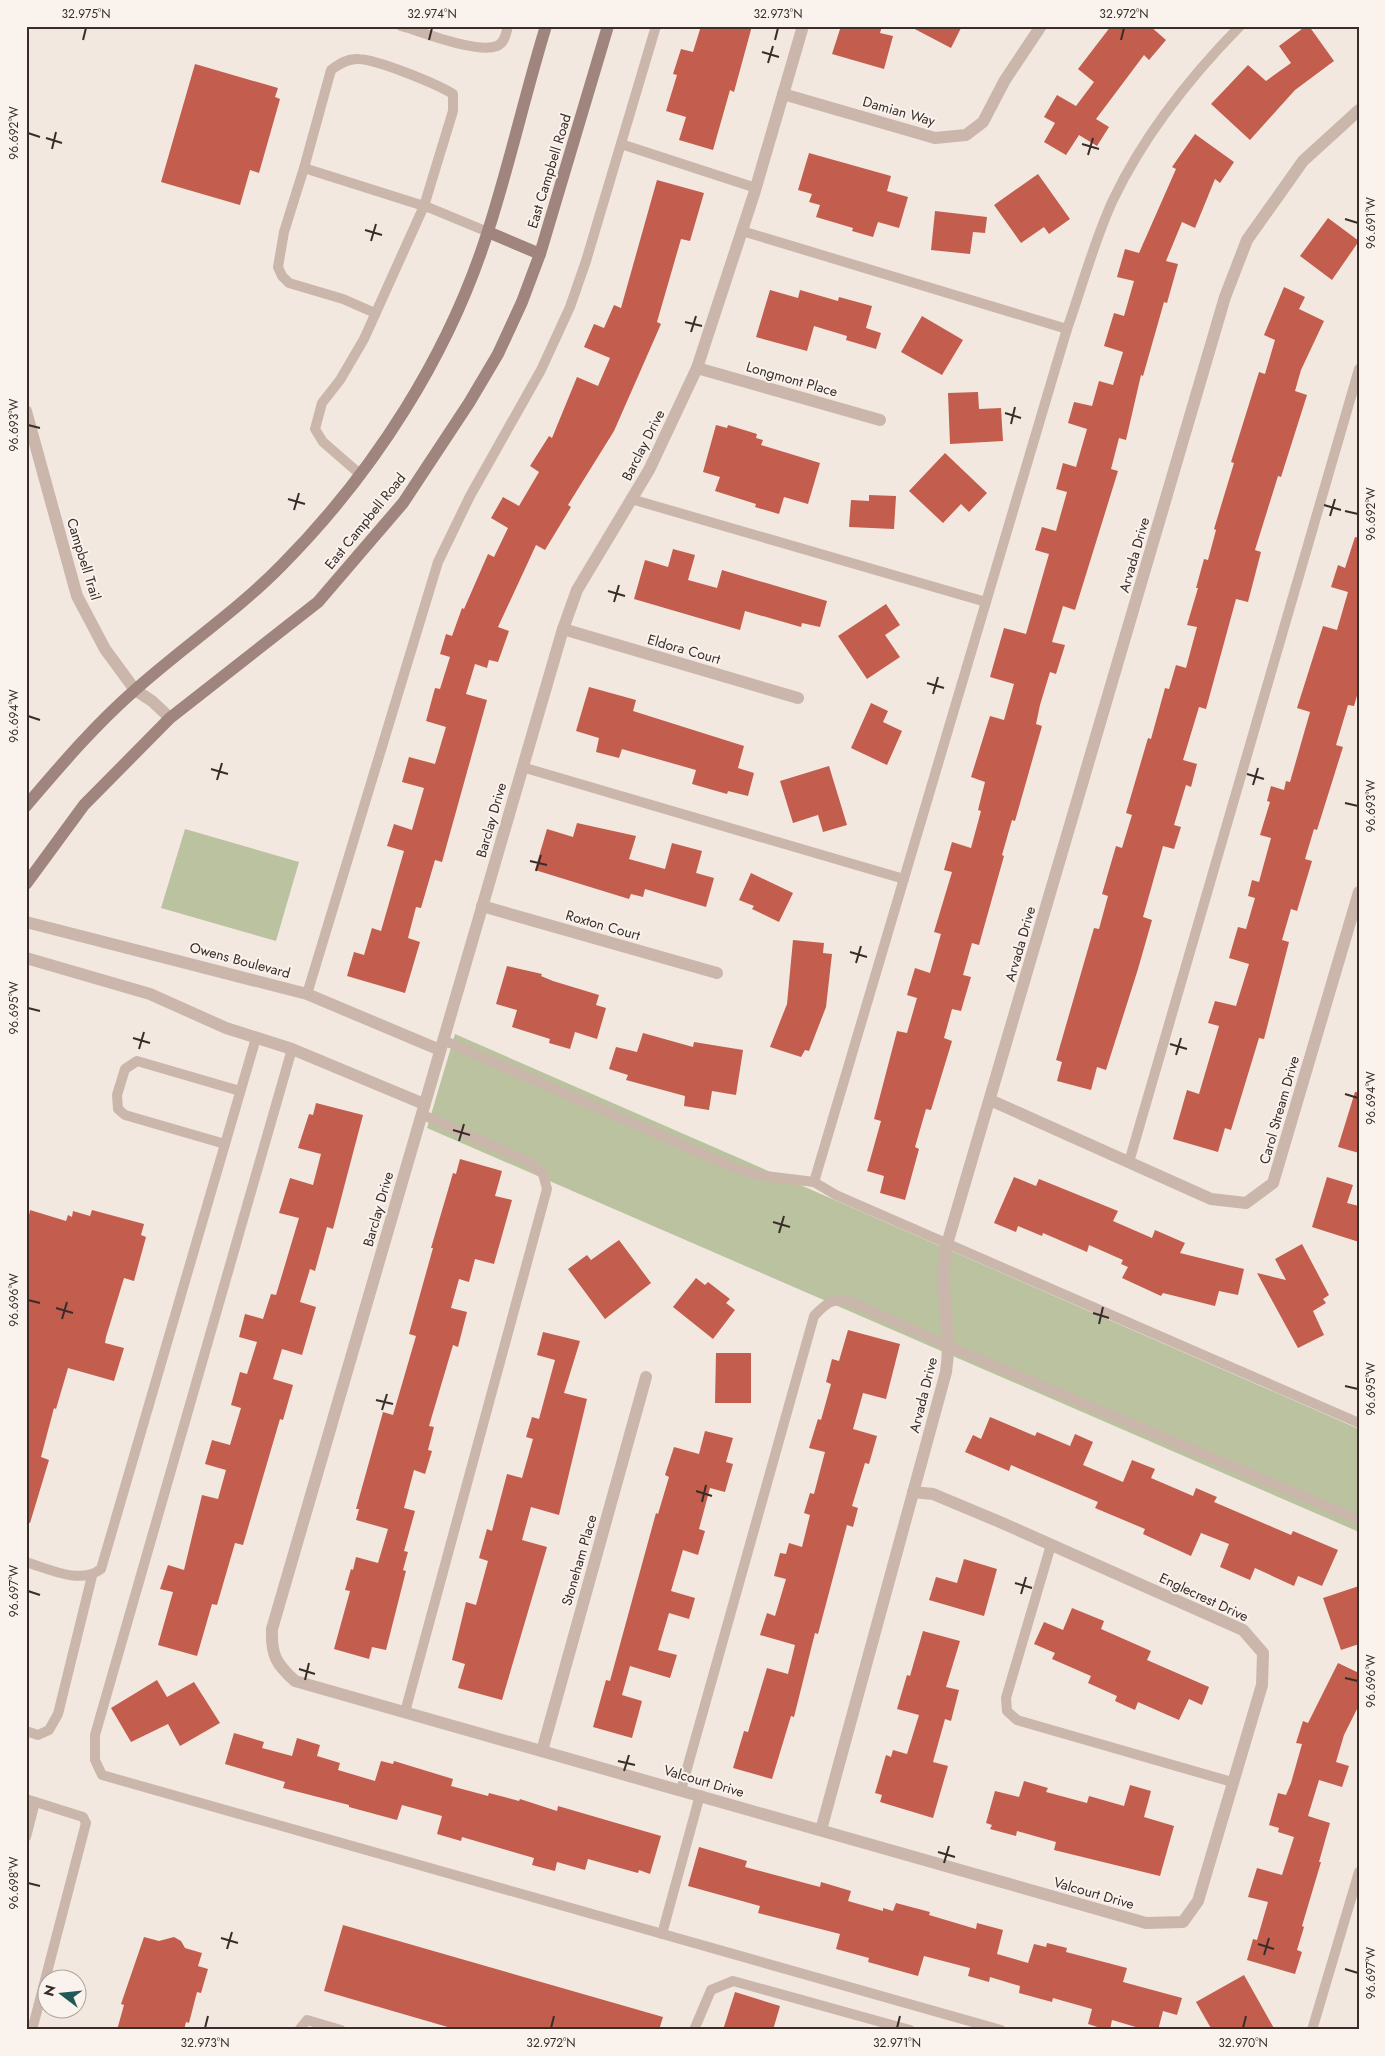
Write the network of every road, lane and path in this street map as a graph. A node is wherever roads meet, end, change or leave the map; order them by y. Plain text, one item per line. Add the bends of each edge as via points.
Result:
1 (402, 26) edge
2 (508, 26) edge
3 (546, 26) edge
4 (608, 26) edge
5 (656, 26) edge
6 (803, 26) edge
7 (1041, 26) edge
8 (1240, 26) edge
9 (783, 94) junction
10 (1359, 110) edge
11 (621, 144) junction
12 (304, 168) junction
13 (756, 188) junction
14 (424, 206) junction
15 (742, 231) junction
16 (488, 232) junction
17 (540, 254) junction
18 (376, 313) junction
19 (1067, 329) junction
20 (697, 368) junction
21 (1359, 370) edge
22 (26, 411) edge
23 (880, 420) dead end
24 (361, 475) junction
25 (631, 499) junction
26 (986, 602) junction
27 (563, 629) junction
28 (135, 690) junction
29 (798, 698) dead end
30 (170, 718) junction
31 (522, 768) junction
32 (26, 806) edge
33 (904, 879) junction
34 (26, 884) edge
35 (1359, 892) edge
36 (482, 906) junction
37 (26, 922) edge
38 (26, 958) edge
39 (717, 973) dead end
40 (307, 994) junction
41 (256, 1038) junction
42 (441, 1045) junction
43 (292, 1049) junction
44 (240, 1091) junction
45 (990, 1100) junction
46 (423, 1109) junction
47 (225, 1144) junction
48 (1129, 1162) junction
49 (814, 1182) junction
50 (947, 1244) junction
51 (950, 1348) junction
52 (646, 1377) dead end
53 (1358, 1421) edge
54 (913, 1492) junction
55 (1359, 1520) edge
56 (1051, 1544) junction
57 (26, 1562) edge
58 (92, 1576) junction
59 (271, 1647) joint
60 (405, 1712) junction
61 (26, 1731) edge
62 (542, 1751) junction
63 (1232, 1782) junction
64 (681, 1790) junction
65 (700, 1795) junction
66 (31, 1800) edge
67 (821, 1830) junction
68 (26, 1837) edge
69 (1359, 1872) edge
70 (1146, 1923) joint
71 (662, 1934) junction
72 (32, 2030) edge
73 (299, 2030) edge
74 (341, 2030) edge
75 (694, 2030) edge
76 (910, 2030) edge
77 (1001, 2030) edge
78 (1312, 2030) edge

1 - 2 lane via 479,48 498,46 504,40
3 - 16 main road
4 - 17 main road, East Campbell Road
5 - 11 lane
6 - 9 street, Barclay Drive
7 - 9 street, Damian Way via 1005,80 983,122 966,135 935,138
8 - 19 lane via 1170,106 1134,160 1112,202
9 - 13 street, Barclay Drive
10 - 45 street, Arvada Drive via 1303,161 1247,240 1225,297
11 - 13 lane
11 - 40 lane via 570,307 541,370 470,496 438,562
12 - 14 lane
12 - 14 lane via 331,70 341,62 358,59 398,70 453,94 454,111
12 - 18 lane via 284,232 278,267 282,276 289,283
13 - 15 street, Barclay Drive
14 - 16 lane
14 - 18 lane
15 - 19 lane
15 - 20 street, Barclay Drive
16 - 17 main road
16 - 24 main road via 457,314 418,388
17 - 30 main road, East Campbell Road via 497,355 403,503 318,602
18 - 24 lane via 340,380 322,403 315,429 323,442
19 - 26 lane
20 - 23 street, Longmont Place
20 - 25 street, Barclay Drive via 649,470
21 - 48 lane
22 - 28 street, Campbell Trail via 77,596 104,649
24 - 28 main road via 282,565
25 - 26 lane
25 - 27 street, Barclay Drive via 577,590
26 - 33 lane
27 - 29 street, Eldora Court
27 - 31 street, Barclay Drive
28 - 30 street, Campbell Trail via 152,700
28 - 32 main road via 82,739
30 - 34 main road, East Campbell Road via 84,805
31 - 33 lane
31 - 36 street, Barclay Drive
33 - 49 lane
35 - 48 street, Carol Stream Drive via 1273,1183 1246,1203 1211,1198
36 - 39 street, Roxton Court
36 - 42 street, Barclay Drive
37 - 40 street, Owens Boulevard
38 - 41 street via 150,994
40 - 42 street, Owens Boulevard
41 - 43 street
41 - 44 lane
42 - 46 street, Barclay Drive
42 - 49 lane via 735,1168 757,1175
43 - 46 street
43 - 71 lane via 95,1735 95,1760 102,1775
44 - 47 lane
44 - 47 lane via 137,1061 125,1069 117,1095 118,1110 125,1115
45 - 48 street, Carol Stream Drive
45 - 50 street, Arvada Drive
46 - 59 street, Barclay Drive via 272,1629
46 - 60 lane via 529,1162 543,1174 547,1189
47 - 58 lane via 101,1569
49 - 50 lane
50 - 51 street, Arvada Drive via 942,1283
50 - 53 lane
51 - 54 street, Arvada Drive
51 - 55 lane
51 - 64 lane via 842,1299 827,1302 814,1316
52 - 62 street, Stoneham Place
54 - 56 street, Englecrest Drive via 933,1494
54 - 67 street, Arvada Drive
56 - 63 street, Englecrest Drive via 1243,1630 1263,1653 1262,1685
56 - 63 lane via 1006,1698 1007,1711 1016,1720
57 - 58 lane via 77,1577
58 - 61 lane via 58,1714 49,1730 38,1735
59 - 60 street, Valcourt Drive via 278,1666 295,1681
60 - 62 street, Valcourt Drive
62 - 64 street, Valcourt Drive
63 - 70 street, Englecrest Drive via 1198,1901 1183,1922
64 - 65 street, Valcourt Drive
65 - 67 street, Valcourt Drive
65 - 71 lane
66 - 68 lane
66 - 72 lane via 83,1817 86,1823
67 - 70 street, Valcourt Drive
69 - 78 lane
71 - 77 lane
73 - 74 lane via 307,2020
75 - 76 lane via 711,1990 733,1981

